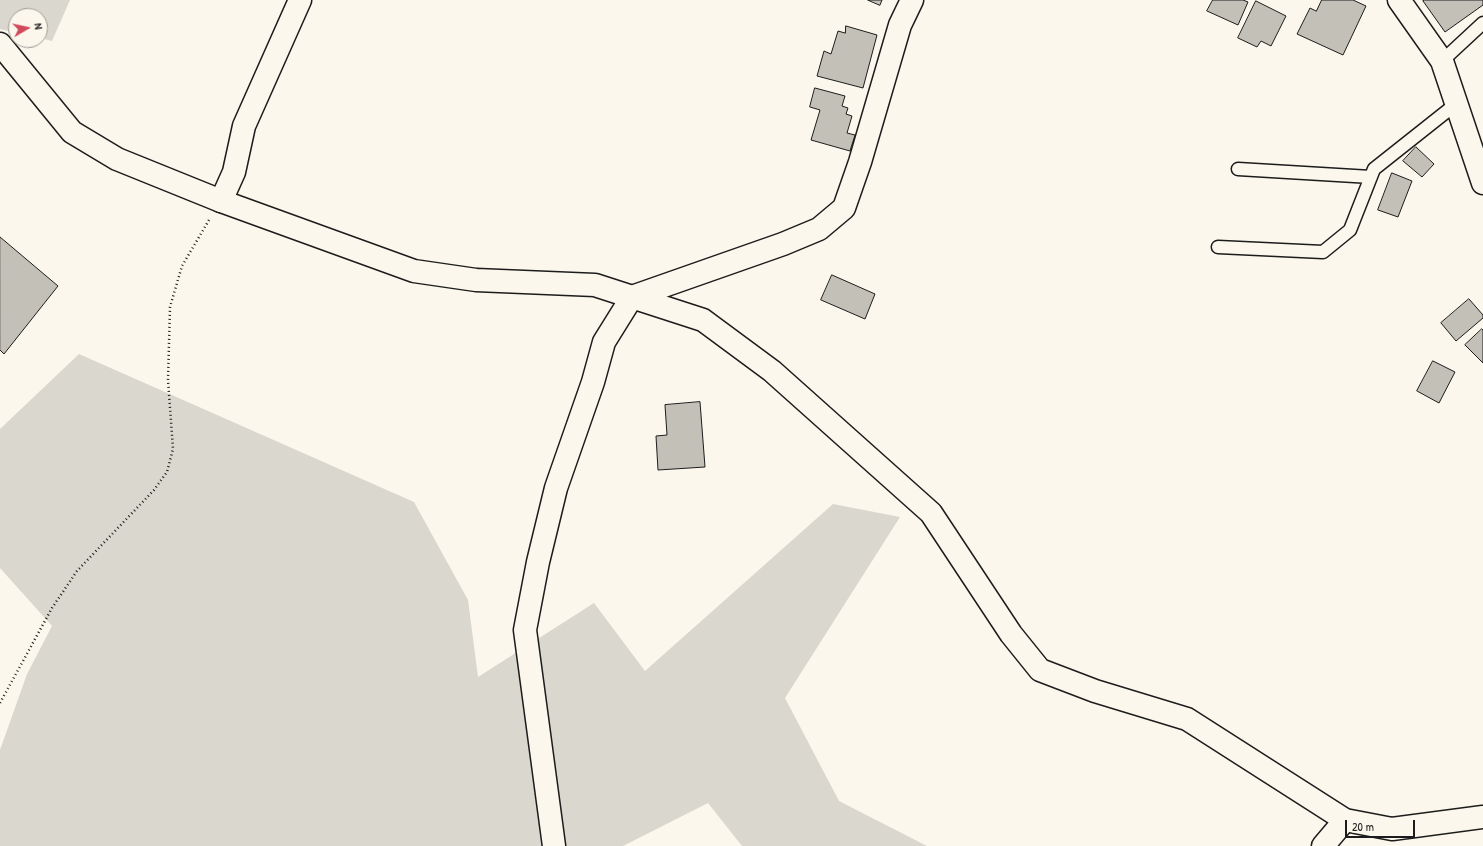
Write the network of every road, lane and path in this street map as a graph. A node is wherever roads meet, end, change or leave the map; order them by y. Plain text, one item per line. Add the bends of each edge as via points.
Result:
1 (300, 0) edge
2 (912, 0) edge
3 (1399, 0) edge
4 (1483, 23) edge
5 (0, 44) edge
6 (1442, 61) junction
7 (1456, 104) junction
8 (1238, 169) dead end
9 (1371, 177) junction
10 (1483, 183) edge
11 (221, 201) junction
12 (1218, 248) dead end
13 (632, 297) junction
14 (0, 703) edge
15 (1483, 817) edge
16 (1345, 820) junction
17 (554, 846) edge
18 (1323, 846) edge

1 - 11 street via 244,126 234,172
2 - 13 street via 900,25 844,208 819,229
3 - 6 street
4 - 6 lane
5 - 11 street via 72,132 117,158
6 - 7 street
7 - 9 lane via 1374,169
7 - 10 street
8 - 9 lane
9 - 12 lane via 1350,230 1323,252
11 - 13 street via 414,271 476,280 595,285
11 - 14 path via 182,266 170,307 168,380 173,449 167,472 154,490 77,571 52,608
13 - 16 street via 703,320 772,371 931,513 1011,634 1040,670 1187,719
13 - 17 street via 604,342 593,382 556,488 525,630
15 - 16 street via 1392,829
16 - 18 street

